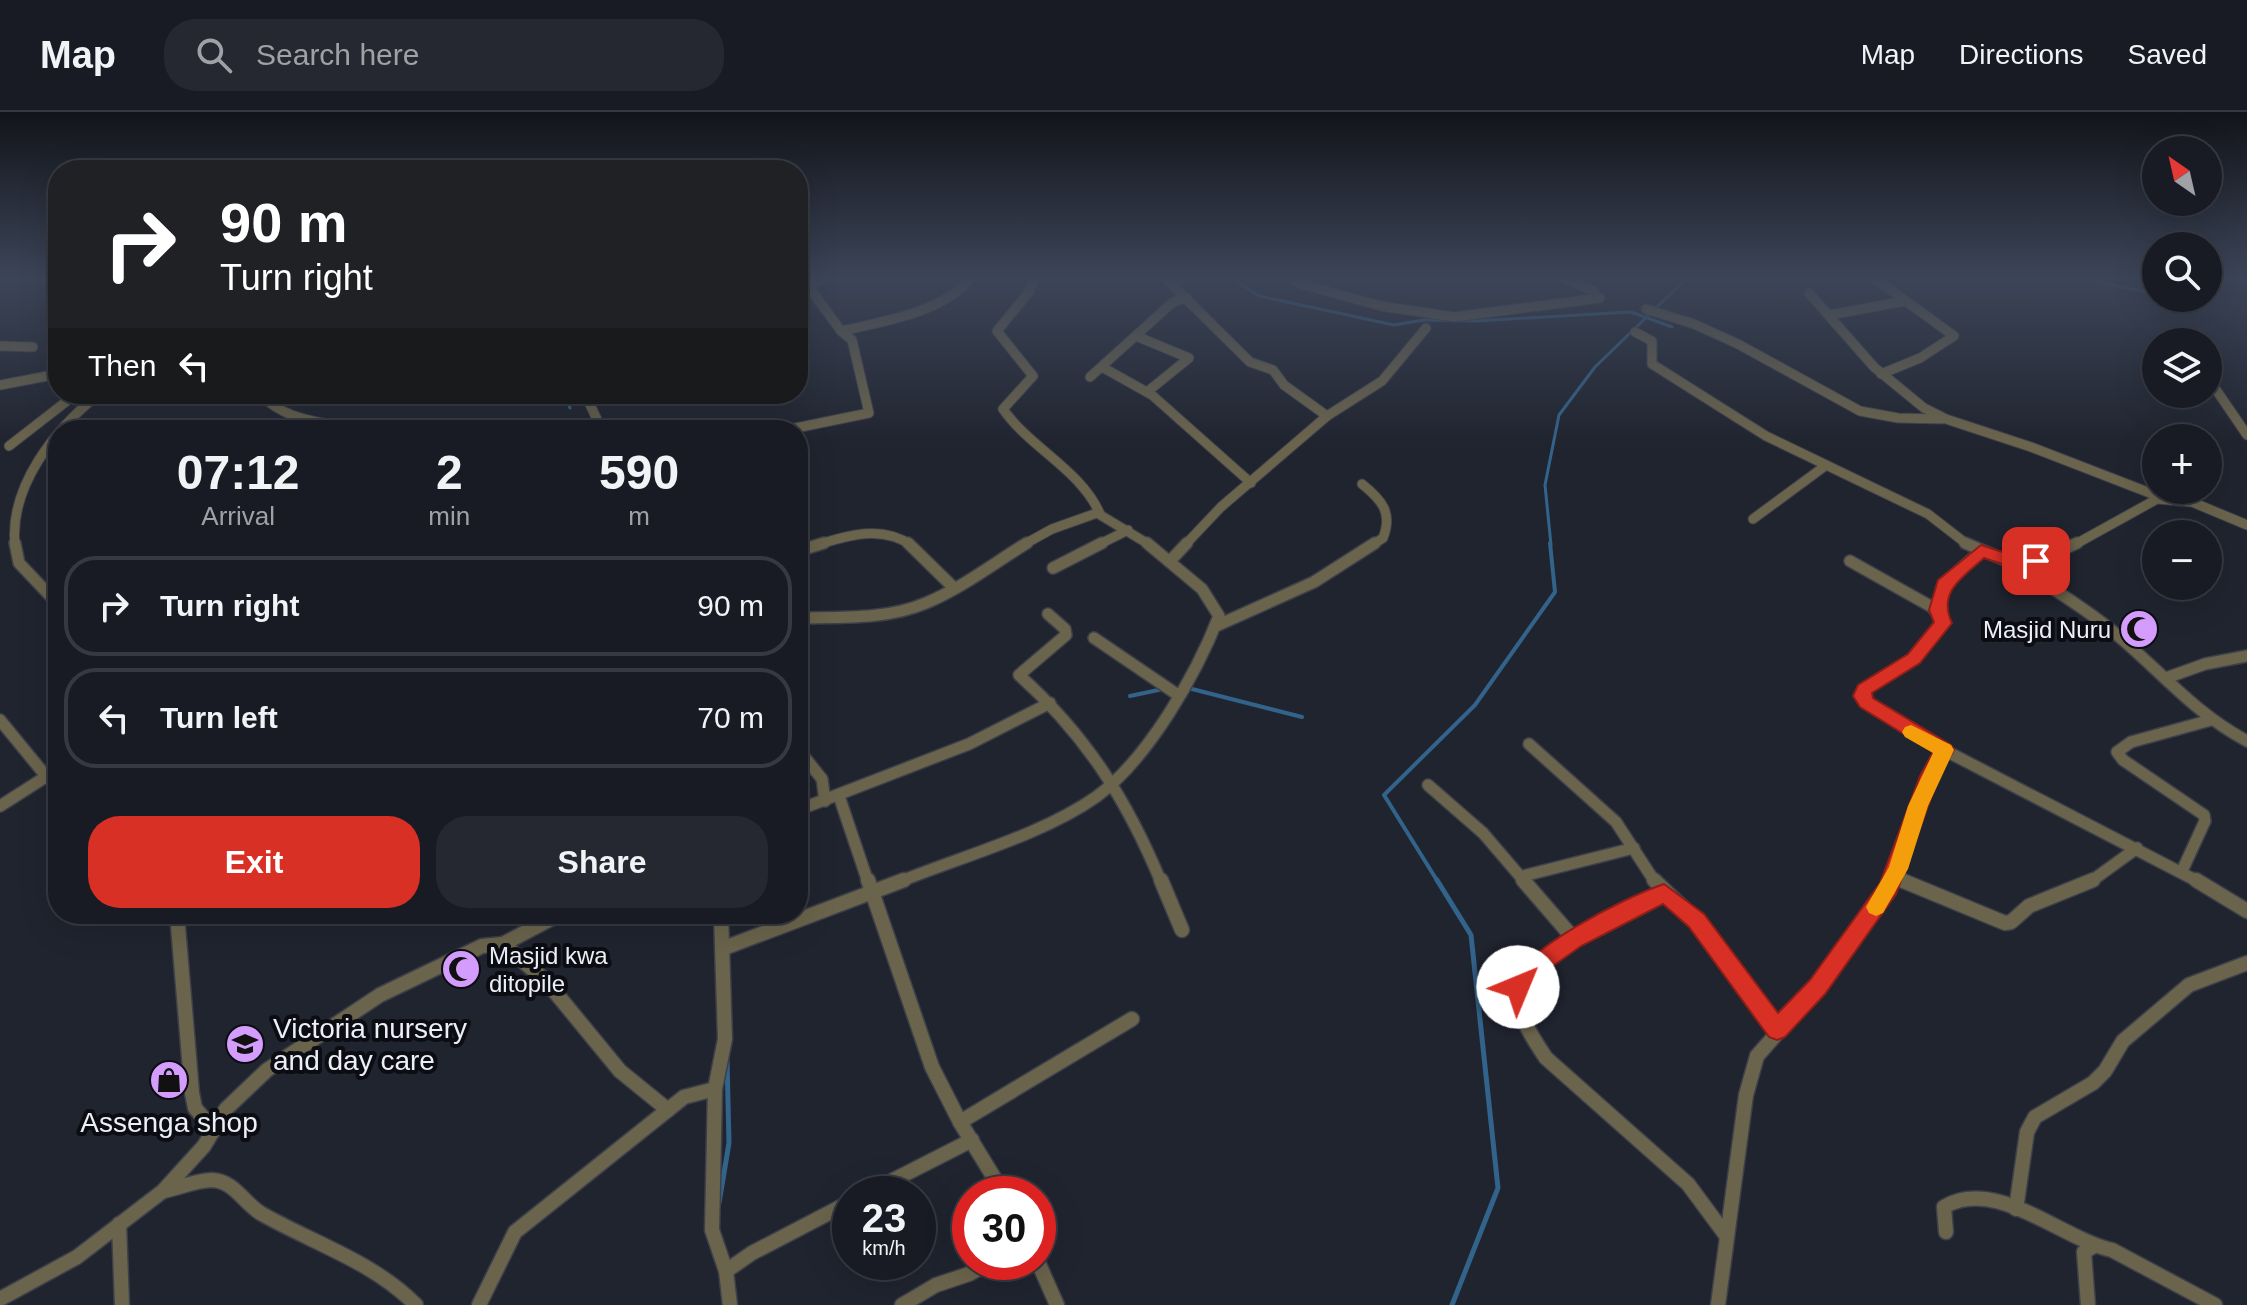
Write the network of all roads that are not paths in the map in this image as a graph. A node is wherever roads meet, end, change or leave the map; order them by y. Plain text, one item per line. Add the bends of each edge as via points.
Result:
1 (843, 333) edge
2 (998, 333) edge
3 (1140, 333) edge
4 (1221, 333) edge
5 (1422, 333) edge
6 (1636, 333) edge
7 (1713, 333) edge
8 (1845, 333) edge
9 (1949, 333) edge
10 (1136, 336) junction
11 (0, 346) edge
12 (33, 347) dead end
13 (1102, 367) junction
14 (1881, 374) junction
15 (48, 376) edge
16 (1090, 377) dead end
17 (0, 385) edge
18 (1147, 392) junction
19 (2222, 398) edge
20 (63, 404) edge
21 (86, 404) edge
22 (268, 404) edge
23 (1327, 416) junction
24 (1946, 419) junction
25 (67, 420) edge
26 (300, 420) edge
27 (808, 426) edge
28 (2247, 435) edge
29 (48, 445) edge
30 (9, 446) dead end
31 (1825, 466) junction
32 (1251, 483) junction
33 (1362, 484) dead end
34 (2142, 491) edge
35 (2150, 504) edge
36 (2197, 504) edge
37 (1100, 514) junction
38 (1753, 519) dead end
39 (2247, 525) edge
40 (1128, 530) junction
41 (808, 549) edge
42 (1981, 551) junction
43 (1170, 561) junction
44 (1850, 561) dead end
45 (2012, 563) junction
46 (1053, 568) dead end
47 (953, 587) junction
48 (48, 593) edge
49 (1937, 610) junction
50 (1048, 614) dead end
51 (808, 617) edge
52 (1216, 626) junction
53 (1094, 638) dead end
54 (2247, 656) edge
55 (2166, 678) junction
56 (1178, 695) junction
57 (1050, 703) junction
58 (0, 720) edge
59 (2211, 720) junction
60 (2247, 741) edge
61 (1529, 744) dead end
62 (1944, 750) junction
63 (808, 761) edge
64 (46, 776) joint
65 (1113, 784) junction
66 (1428, 785) dead end
67 (832, 799) junction
68 (0, 806) edge
69 (808, 807) edge
70 (1634, 848) junction
71 (2137, 848) junction
72 (2182, 871) junction
73 (1523, 876) junction
74 (1894, 877) junction
75 (1664, 893) junction
76 (872, 894) junction
77 (2247, 911) edge
78 (808, 917) edge
79 (178, 924) edge
80 (541, 924) edge
81 (722, 924) edge
82 (790, 924) edge
83 (1182, 930) dead end
84 (1574, 939) junction
85 (503, 944) junction
86 (724, 948) junction
87 (2247, 963) edge
88 (1132, 1019) dead end
89 (1777, 1030) junction
90 (715, 1089) junction
91 (668, 1110) junction
92 (960, 1122) junction
93 (214, 1130) junction
94 (972, 1140) junction
95 (901, 1176) edge
96 (993, 1176) edge
97 (163, 1191) junction
98 (2016, 1209) junction
99 (832, 1211) edge
100 (119, 1224) junction
101 (1946, 1232) dead end
102 (1725, 1235) junction
103 (2094, 1246) junction
104 (726, 1271) junction
105 (952, 1280) edge
106 (1046, 1280) edge
107 (2, 1301) edge
108 (122, 1305) edge
109 (416, 1305) edge
110 (479, 1305) edge
111 (730, 1305) edge
112 (902, 1305) edge
113 (1057, 1305) edge
114 (1718, 1305) edge
115 (2088, 1305) edge
116 (2215, 1305) edge

1 - 27 street via 852,340 869,413
2 - 37 street via 1033,376 1003,409 1086,492
3 - 10 street
4 - 23 street via 1250,362 1273,370 1284,385
5 - 23 street via 1387,377
6 - 31 street via 1652,341 1652,364 1658,371
7 - 24 street via 1860,411
8 - 14 street
9 - 14 street via 1954,336 1929,353
10 - 13 street
10 - 18 street via 1189,358
11 - 12 street
13 - 16 street
13 - 18 street
14 - 24 street
15 - 17 street
18 - 32 street
19 - 28 street
20 - 30 street
21 - 25 street
22 - 26 street via 284,417
23 - 32 street
24 - 34 street
29 - 48 street via 15,522 17,560
31 - 38 street
31 - 42 street via 1928,514
32 - 43 street
33 - 52 street via 1390,512 1383,538 1314,582
35 - 45 street via 2059,553 2029,565
36 - 39 street
37 - 40 street
37 - 47 street via 1055,530
40 - 43 street
40 - 46 street
41 - 47 street via 863,535 896,536
42 - 45 street
42 - 49 street via 1944,584
43 - 52 street via 1216,606
44 - 49 street
45 - 55 street via 2104,624
47 - 51 street via 899,611
49 - 62 street via 1943,623 1914,658 1864,689 1862,696 1888,718
50 - 57 street via 1066,635 1019,674
52 - 56 street
53 - 56 street
54 - 55 street
55 - 59 street
56 - 65 street
57 - 65 street
57 - 67 street via 969,744
58 - 64 street
59 - 60 street
59 - 72 street via 2131,742 2117,752 2204,815
61 - 70 street via 1613,818
62 - 71 street
62 - 74 street
63 - 67 street
64 - 68 street
65 - 76 street via 1049,823
65 - 83 street via 1136,822
66 - 73 street
67 - 69 street
67 - 76 street
70 - 73 street
70 - 75 street
71 - 72 street
71 - 74 street via 2087,884 2029,906 2011,922
72 - 77 street
73 - 84 street
74 - 89 street via 1818,987
75 - 84 street
75 - 89 street via 1697,921
76 - 78 street
76 - 92 street via 932,1067
79 - 93 street via 192,1093 195,1108
80 - 85 street
81 - 86 street
82 - 86 street
84 - 102 street via 1520,981 1521,1010 1535,1043 1558,1070 1692,1189
85 - 91 street via 546,981 620,1071
85 - 93 street via 482,946 380,995 267,1070 226,1109
86 - 90 street via 725,1039
87 - 98 street via 2189,985 2123,1041 2093,1083 2035,1117 2027,1132
88 - 92 street
89 - 102 street via 1757,1056 1748,1084
90 - 91 street via 684,1097
90 - 104 street via 712,1230
91 - 110 street via 515,1232
92 - 94 street
93 - 97 street
94 - 95 street
94 - 96 street
97 - 100 street
97 - 109 street via 212,1180 230,1185 259,1213 354,1258
98 - 101 street via 1983,1197 1955,1198 1944,1207
98 - 103 street
99 - 104 street
100 - 107 street via 77,1257
100 - 108 street
102 - 114 street
103 - 115 street via 2084,1252
103 - 116 street via 2112,1250
104 - 111 street
105 - 112 street
106 - 113 street

